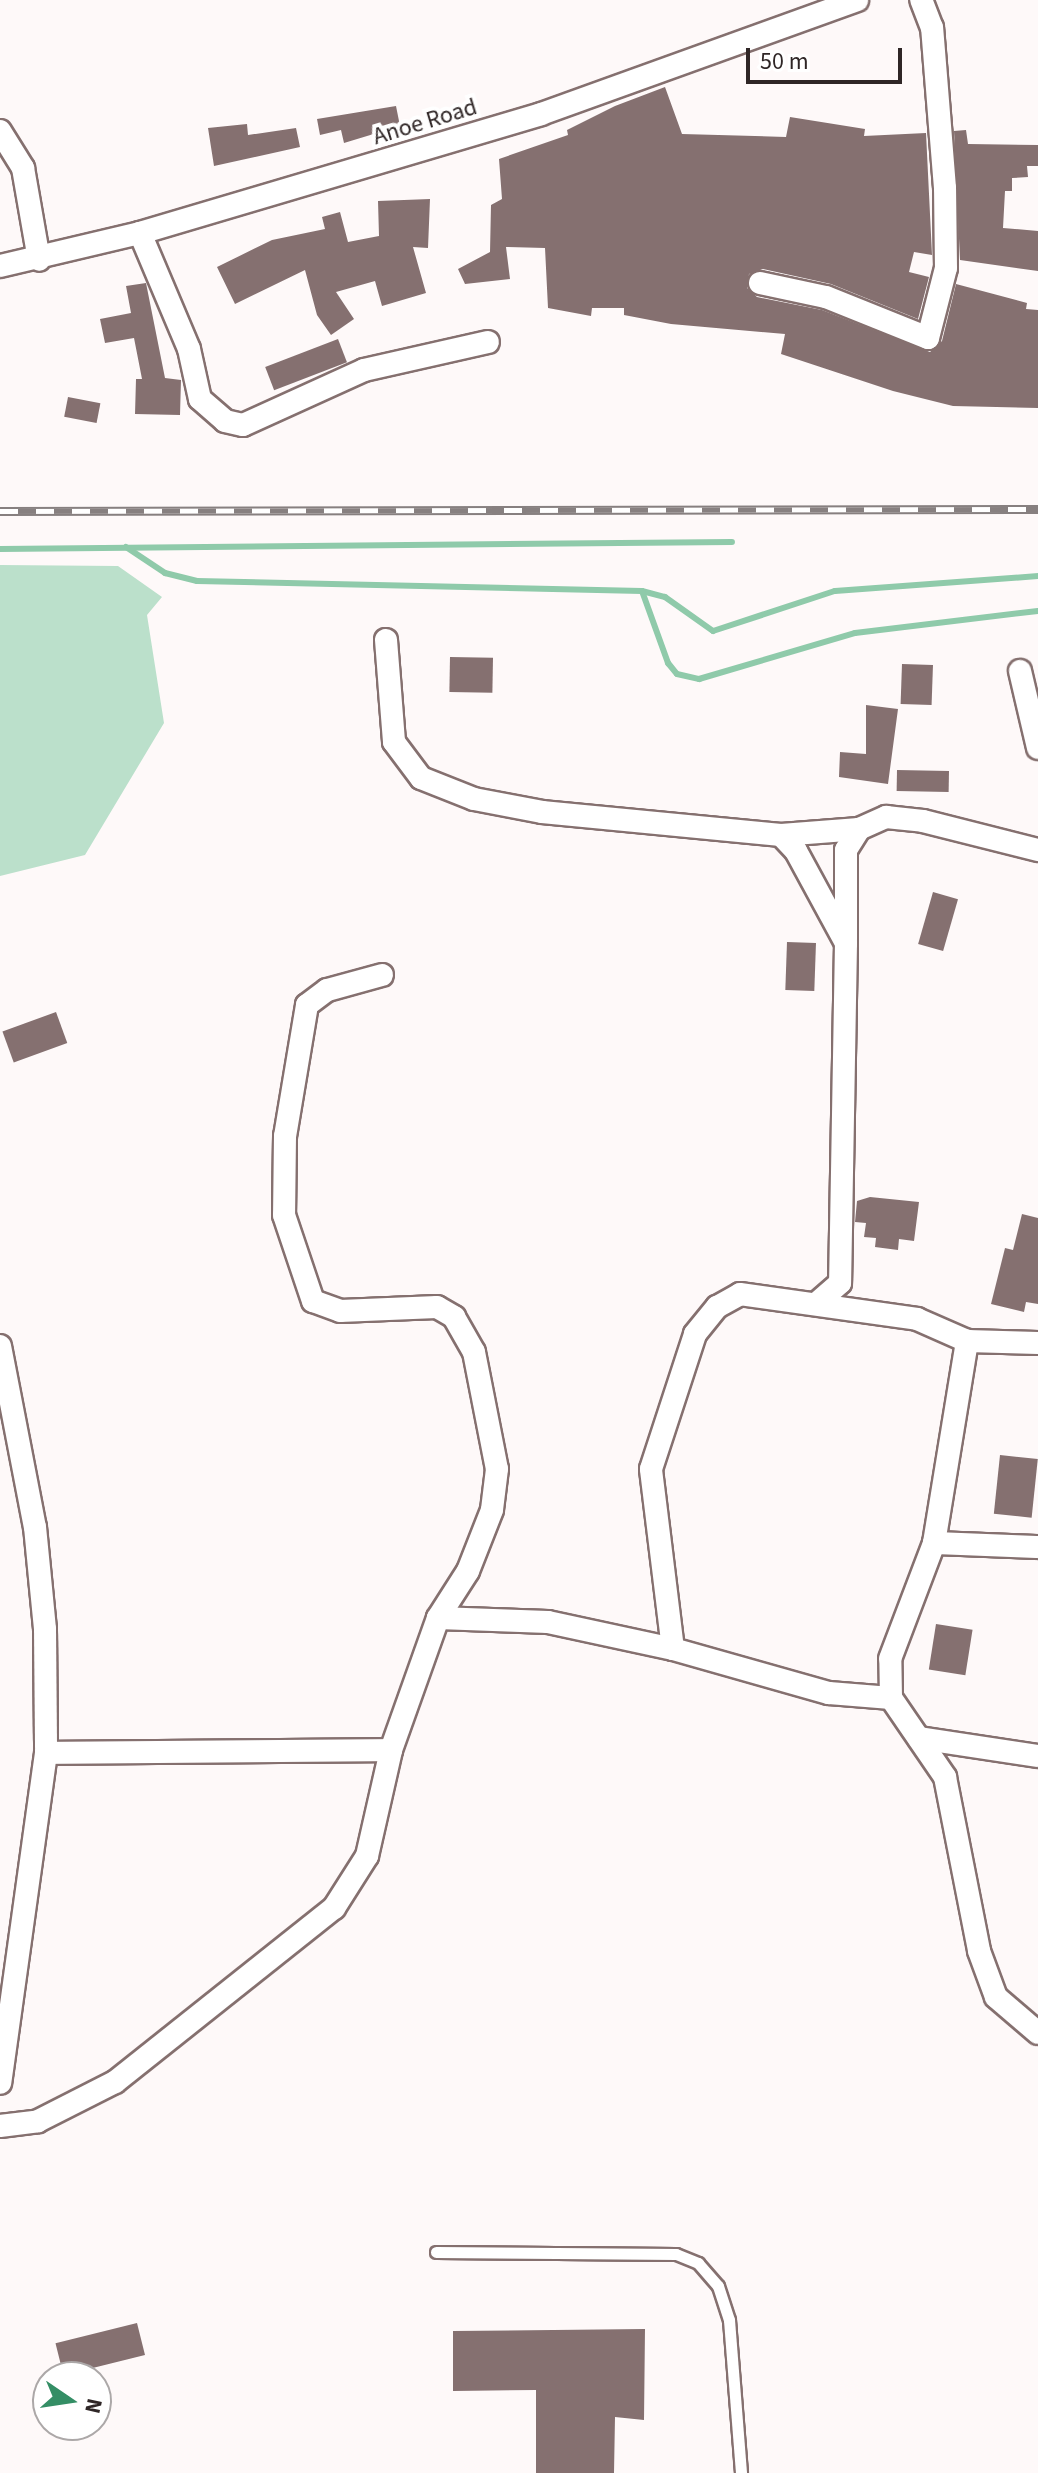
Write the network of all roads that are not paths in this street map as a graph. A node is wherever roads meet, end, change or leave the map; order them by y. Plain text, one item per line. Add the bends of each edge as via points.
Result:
1 (857, 0) edge
2 (921, 0) edge
3 (0, 131) edge
4 (140, 233) junction
5 (39, 260) junction
6 (0, 266) edge
7 (760, 283) dead end
8 (488, 342) dead end
9 (386, 640) dead end
10 (1020, 671) dead end
11 (1038, 748) edge
12 (859, 829) junction
13 (781, 835) junction
14 (1038, 850) edge
15 (846, 943) junction
16 (382, 975) dead end
17 (816, 1304) junction
18 (967, 1341) junction
19 (1038, 1343) edge
20 (0, 1346) edge
21 (934, 1543) junction
22 (1038, 1547) edge
23 (438, 1618) junction
24 (673, 1649) junction
25 (891, 1698) junction
26 (919, 1738) junction
27 (391, 1750) junction
28 (46, 1753) junction
29 (1038, 1756) edge
30 (1038, 2033) edge
31 (0, 2083) edge
32 (0, 2126) edge
33 (436, 2252) dead end
34 (741, 2473) edge

1 - 4 street, Anoe Road via 541,114
2 - 7 street via 932,28 945,188 946,268 928,338 826,297
3 - 5 street via 23,168
4 - 5 street, Anoe Road
4 - 8 street via 189,349 200,399 225,421 243,425 364,370
5 - 6 street, Anoe Road
9 - 13 street via 394,742 421,778 474,799 542,812
10 - 11 street
12 - 13 street
12 - 14 street via 886,817 923,821
12 - 15 street via 846,850
13 - 15 street
15 - 17 street via 840,1283
16 - 23 street via 327,990 307,1005 285,1136 284,1215 313,1301 340,1311 409,1304 437,1307 454,1317 474,1352 497,1469 492,1510 468,1571
17 - 18 street via 917,1319
17 - 24 street via 740,1294 717,1307 695,1334 651,1469
18 - 19 street
18 - 21 street
20 - 28 street via 35,1527 45,1629
21 - 22 street
21 - 25 street via 890,1659
23 - 24 street via 548,1622
23 - 27 street
24 - 25 street via 829,1693
25 - 26 street
26 - 29 street
26 - 30 street via 945,1777 956,1809 979,1951 996,1997
27 - 28 street
27 - 32 street via 367,1856 334,1908 115,2082 38,2121
28 - 31 street
33 - 34 lane via 676,2254 698,2263 718,2286 729,2320

